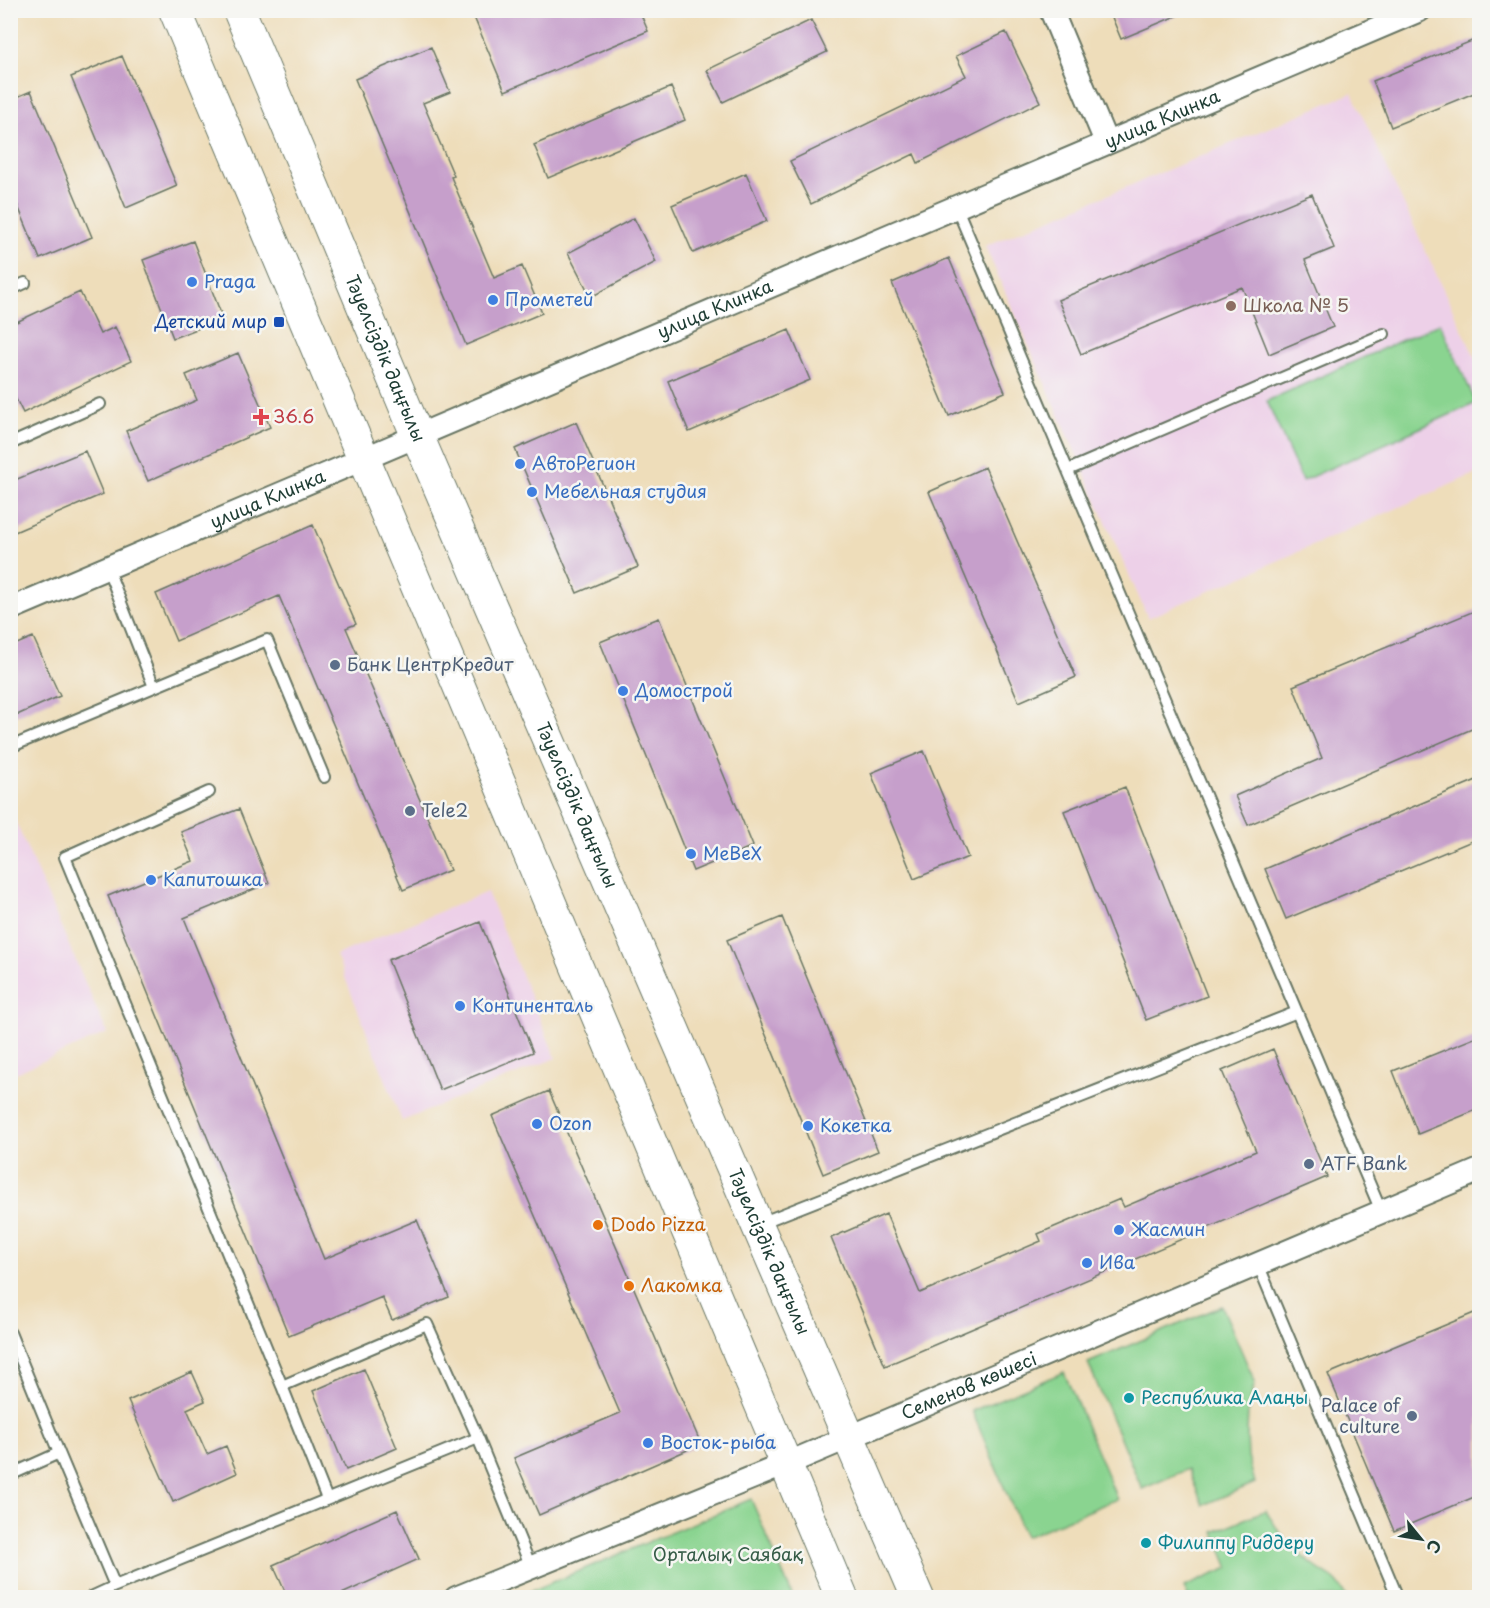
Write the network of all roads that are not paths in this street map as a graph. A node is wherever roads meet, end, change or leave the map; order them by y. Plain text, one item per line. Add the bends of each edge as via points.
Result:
1 (176, 10) edge
2 (239, 10) edge
3 (1051, 10) edge
4 (1420, 10) edge
5 (1106, 142) junction
6 (956, 206) junction
7 (25, 283) dead end
8 (10, 290) edge
9 (1384, 334) dead end
10 (100, 404) dead end
11 (417, 435) junction
12 (10, 444) edge
13 (363, 457) junction
14 (1068, 470) junction
15 (107, 567) junction
16 (10, 609) edge
17 (153, 687) junction
18 (10, 747) edge
19 (324, 777) dead end
20 (209, 792) dead end
21 (1297, 1012) junction
22 (1479, 1170) edge
23 (1381, 1211) junction
24 (757, 1224) junction
25 (1258, 1264) junction
26 (10, 1333) edge
27 (282, 1386) junction
28 (848, 1437) junction
29 (478, 1438) junction
30 (58, 1453) junction
31 (786, 1464) junction
32 (10, 1474) edge
33 (327, 1499) junction
34 (531, 1567) junction
35 (115, 1586) junction
36 (89, 1598) edge
37 (456, 1598) edge
38 (842, 1598) edge
39 (918, 1598) edge
40 (1398, 1598) edge

1 - 13 street
2 - 11 street, Тәуелсіздік даңғылы
3 - 5 street
4 - 5 street, улица Клинка
5 - 6 street, улица Клинка
6 - 11 street, улица Клинка
6 - 14 lane
7 - 8 lane
9 - 14 lane
10 - 12 lane
11 - 13 street, улица Клинка
11 - 24 street, Тәуелсіздік даңғылы
13 - 15 street, улица Клинка
13 - 31 street
14 - 21 lane
15 - 16 street, улица Клинка
15 - 17 lane
17 - 18 lane
17 - 19 lane via 267,640
20 - 27 lane via 65,856
21 - 23 lane
21 - 24 lane
22 - 23 street, Семенов көшесі
23 - 25 street, Семенов көшесі
24 - 28 street, Тәуелсіздік даңғылы
25 - 28 street, Семенов көшесі
25 - 40 lane
26 - 30 lane
27 - 29 lane via 427,1324
27 - 33 lane
28 - 31 street, Семенов көшесі
28 - 39 street, Тәуелсіздік даңғылы
29 - 33 lane
29 - 34 lane
30 - 32 lane
30 - 35 lane
31 - 34 street, Семенов көшесі
31 - 38 street
33 - 35 lane
34 - 37 street, Семенов көшесі
35 - 36 lane

